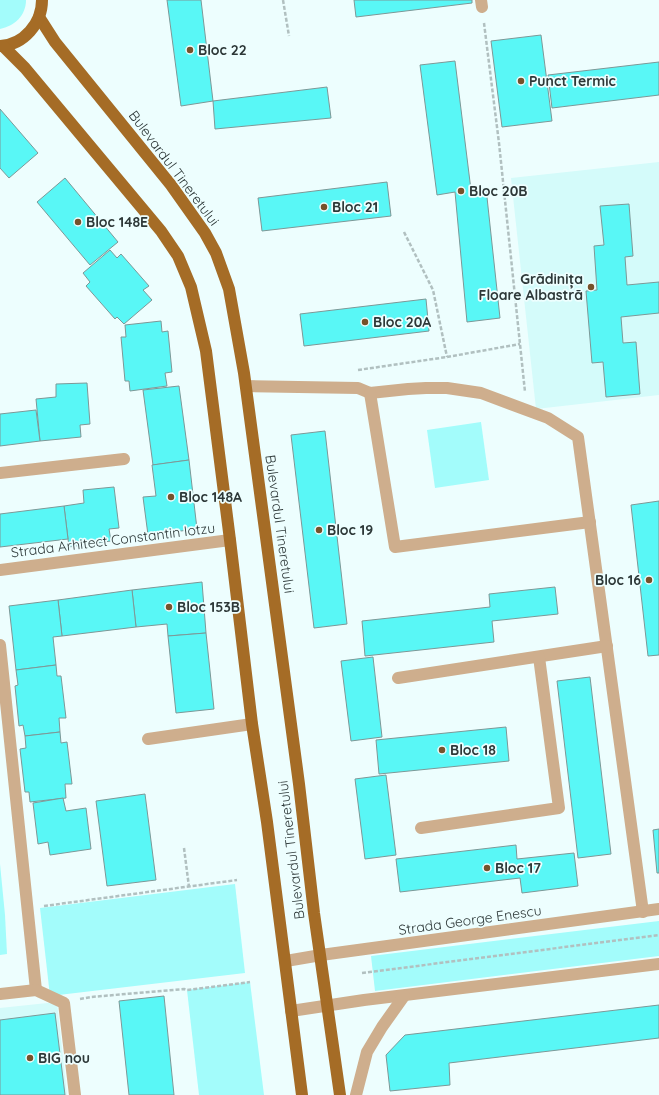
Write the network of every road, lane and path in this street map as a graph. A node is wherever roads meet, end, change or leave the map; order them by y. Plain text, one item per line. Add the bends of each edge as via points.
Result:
1 (42, 0) edge
2 (283, 0) edge
3 (481, 3) edge
4 (39, 17) junction
5 (289, 36) dead end
6 (2, 46) edge
7 (404, 232) dead end
8 (520, 344) junction
9 (447, 357) junction
10 (354, 370) dead end
11 (246, 386) junction
12 (370, 393) junction
13 (526, 410) junction
14 (124, 459) dead end
15 (0, 473) edge
16 (590, 522) junction
17 (230, 540) junction
18 (0, 570) edge
19 (0, 645) edge
20 (607, 646) junction
21 (539, 656) junction
22 (398, 678) dead end
23 (252, 724) junction
24 (148, 739) dead end
25 (421, 828) dead end
26 (184, 848) dead end
27 (237, 880) dead end
28 (189, 887) junction
29 (27, 908) junction
30 (659, 909) edge
31 (643, 912) junction
32 (659, 935) edge
33 (321, 955) junction
34 (286, 961) junction
35 (659, 964) edge
36 (362, 973) dead end
37 (250, 982) dead end
38 (36, 990) junction
39 (0, 994) edge
40 (404, 996) junction
41 (64, 1003) junction
42 (327, 1005) junction
43 (291, 1010) junction
44 (75, 1095) edge
45 (302, 1095) edge
46 (340, 1095) edge
47 (356, 1095) edge

1 - 4 main road
2 - 5 path
3 - 8 path
4 - 6 main road via 34,28 25,36 15,43
4 - 11 main road, Bulevardul Tineretului via 55,42 172,185 205,233 216,253 229,289
6 - 17 main road, Bulevardul Tineretului via 25,68 161,231 178,256 191,287 206,351
7 - 9 path via 433,290
8 - 9 path
8 - 13 path
9 - 10 path
11 - 12 street via 358,388
11 - 33 main road, Bulevardul Tineretului
12 - 13 street via 447,388 481,393
12 - 16 street via 395,547
13 - 16 street via 548,418 578,438
14 - 15 street
16 - 20 street
17 - 18 street, Strada Arhitect Constantin Iotzu
17 - 23 main road, Bulevardul Tineretului
19 - 29 street
20 - 21 street
20 - 31 street
21 - 22 street
21 - 25 street via 559,808
23 - 24 street
23 - 34 main road, Bulevardul Tineretului
26 - 28 path
27 - 28 path
28 - 29 path
29 - 38 street
30 - 31 street, Strada George Enescu
31 - 33 street, Strada George Enescu
32 - 36 path
33 - 34 street, Strada George Enescu
33 - 42 main road, Bulevardul Tineretului
34 - 43 main road, Bulevardul Tineretului
35 - 40 street
37 - 41 path via 187,990 184,988 91,997
38 - 39 street
38 - 41 street
40 - 42 street
40 - 47 street via 367,1052
41 - 44 street
42 - 43 street
42 - 46 main road, Bulevardul Tineretului
43 - 45 main road, Bulevardul Tineretului

